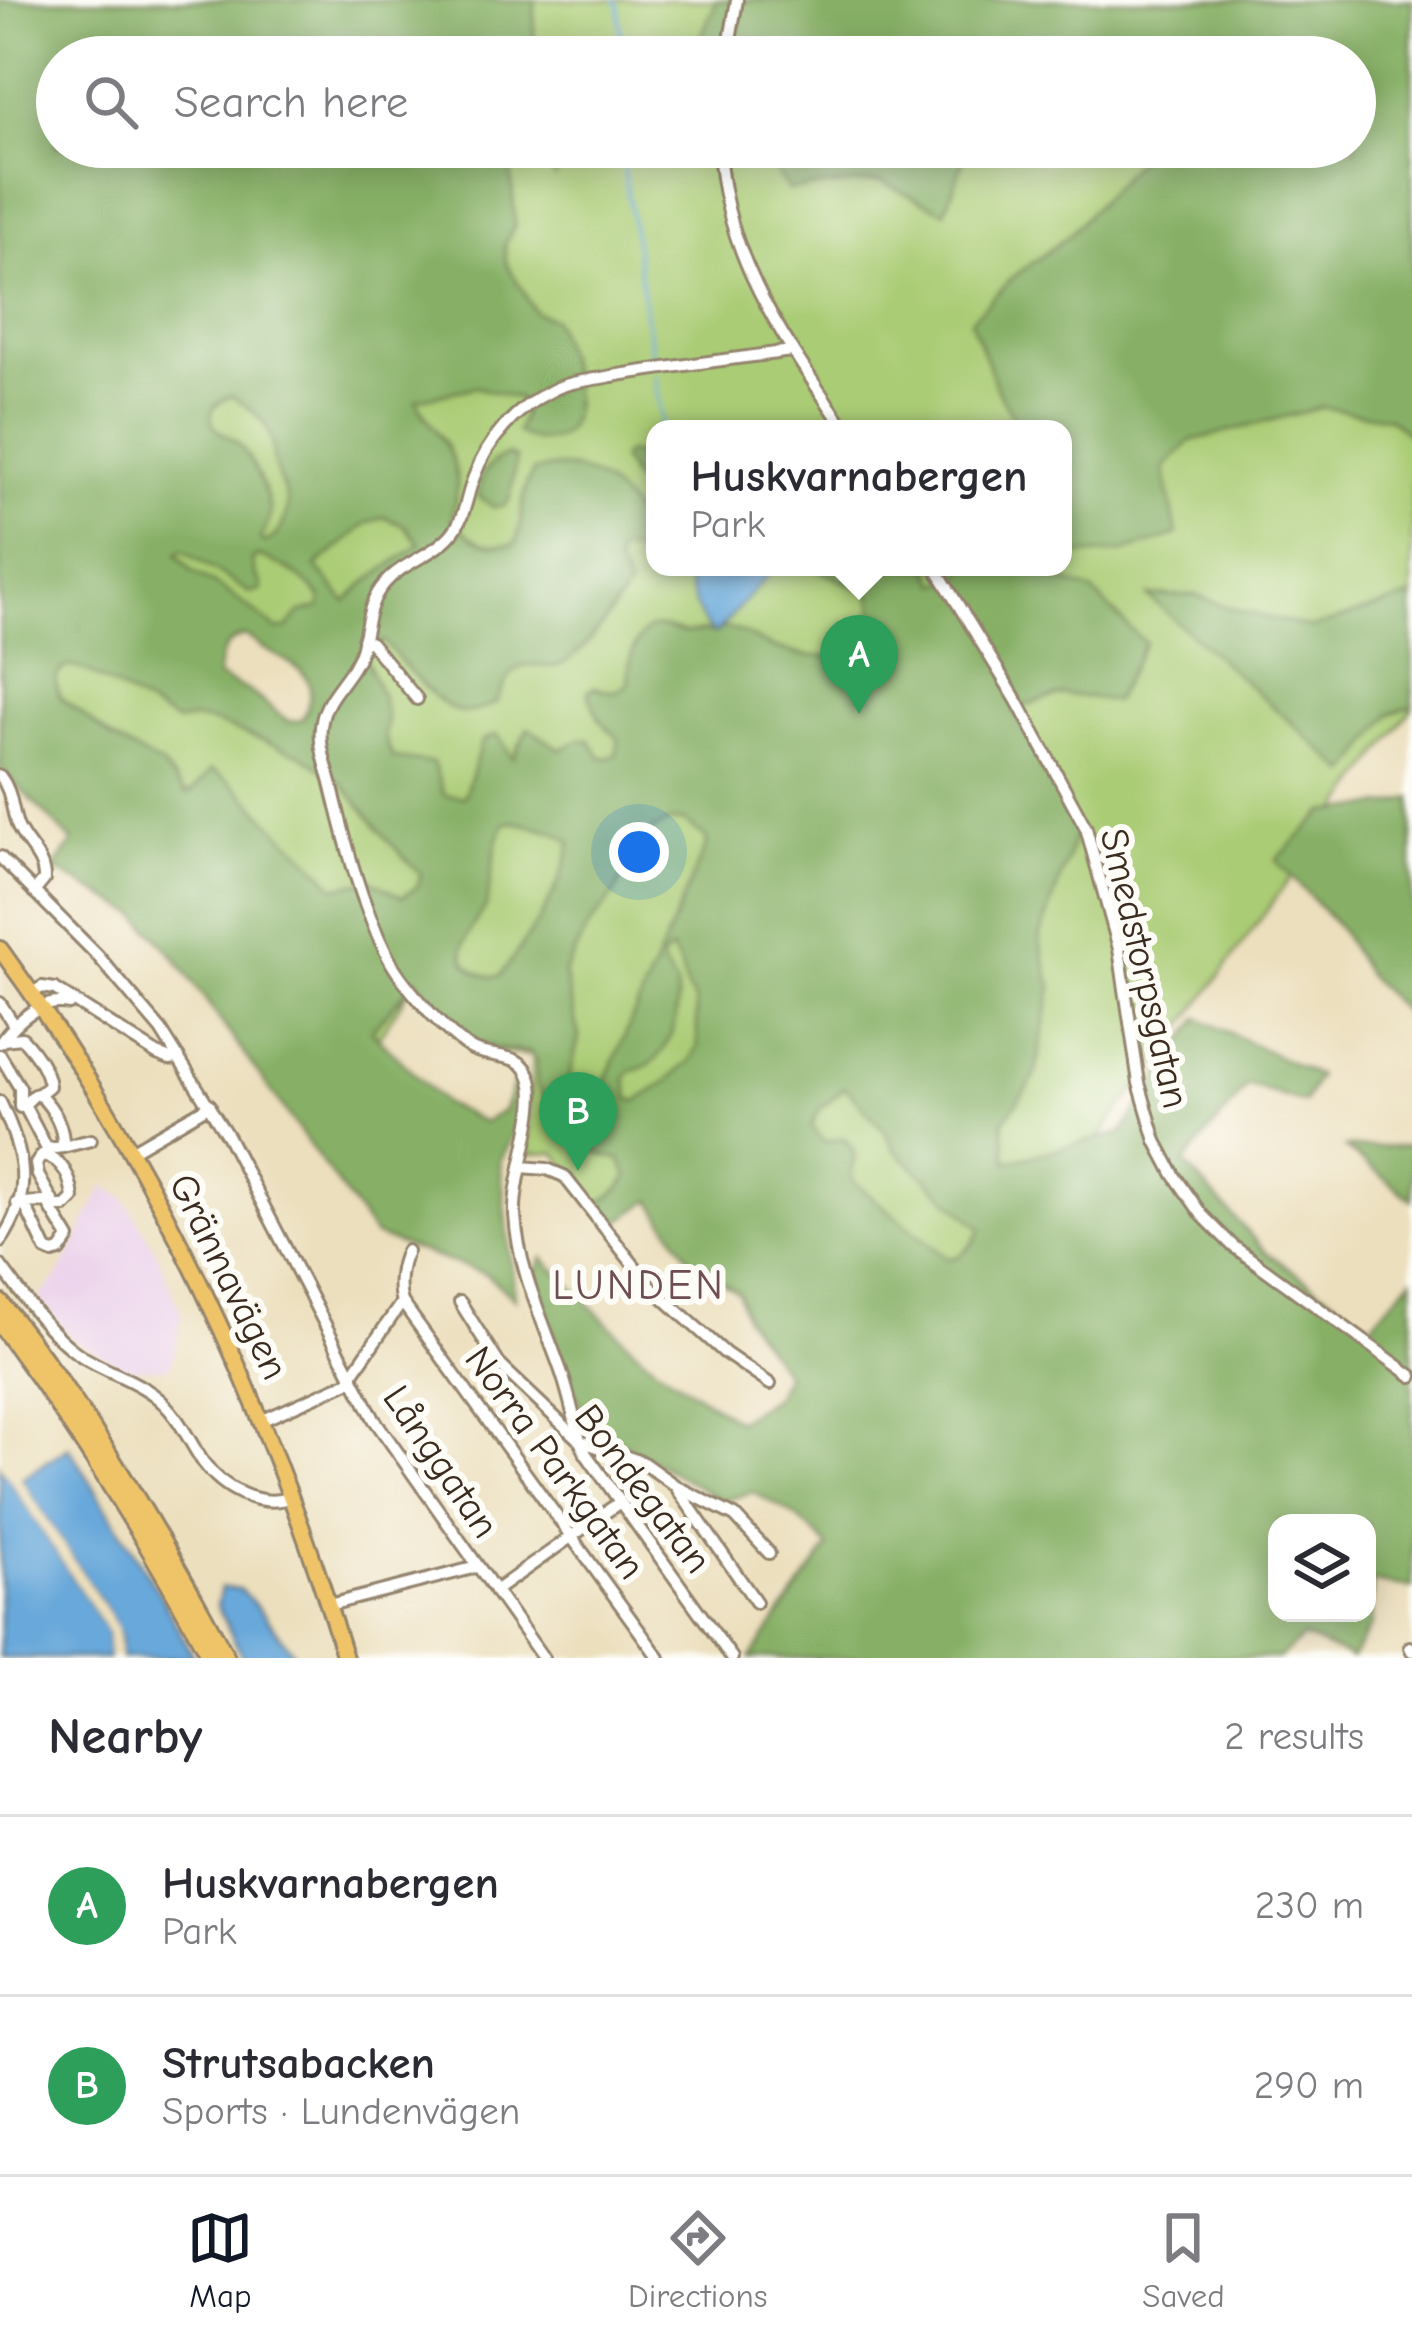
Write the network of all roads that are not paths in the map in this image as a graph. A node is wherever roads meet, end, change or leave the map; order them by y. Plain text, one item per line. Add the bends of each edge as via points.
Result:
1 (737, 0) edge
2 (731, 36) edge
3 (721, 168) edge
4 (792, 351) junction
5 (838, 420) edge
6 (941, 576) edge
7 (363, 639) junction
8 (418, 699) dead end
9 (0, 776) edge
10 (0, 857) edge
11 (34, 892) junction
12 (0, 950) edge
13 (32, 993) junction
14 (0, 1003) edge
15 (43, 1008) junction
16 (84, 1009) junction
17 (14, 1024) junction
18 (0, 1043) edge
19 (0, 1055) edge
20 (179, 1058) junction
21 (39, 1094) junction
22 (0, 1102) edge
23 (210, 1105) junction
24 (22, 1108) junction
25 (10, 1122) junction
26 (91, 1140) dead end
27 (63, 1147) junction
28 (131, 1151) junction
29 (43, 1152) junction
30 (21, 1157) junction
31 (521, 1167) junction
32 (21, 1203) junction
33 (0, 1242) edge
34 (407, 1251) dead end
35 (0, 1265) edge
36 (402, 1302) junction
37 (460, 1302) dead end
38 (0, 1303) edge
39 (0, 1323) edge
40 (1412, 1376) edge
41 (352, 1378) junction
42 (770, 1384) dead end
43 (263, 1420) junction
44 (580, 1441) junction
45 (677, 1486) junction
46 (292, 1497) junction
47 (620, 1502) junction
48 (572, 1537) junction
49 (769, 1553) dead end
50 (477, 1567) junction
51 (495, 1591) junction
52 (756, 1602) dead end
53 (328, 1605) junction
54 (212, 1658) edge
55 (226, 1658) edge
56 (345, 1658) edge
57 (542, 1658) edge
58 (659, 1658) edge
59 (732, 1658) edge

1 - 2 street
3 - 4 street via 731,227
4 - 5 street
4 - 7 street via 569,384 536,400 488,447 454,532 382,585
6 - 40 street, Smedstorpsgatan via 1086,827 1119,949 1139,1083 1174,1175 1233,1246
7 - 8 street
7 - 31 street via 320,732 353,865 400,977 461,1042 527,1069 533,1089
9 - 11 street via 44,868
10 - 11 street, Långgatan
11 - 20 street, Långgatan via 127,988
12 - 13 main road, Grännavägen
13 - 15 main road, Grännavägen
13 - 16 street via 50,987
14 - 17 street
15 - 16 street via 56,1001
15 - 17 street
15 - 28 main road, Grännavägen
16 - 20 street via 157,1054
17 - 18 street
18 - 21 street via 22,1039 39,1058 50,1081
19 - 24 street
20 - 23 street, Långgatan
21 - 24 street
21 - 27 street via 58,1119
22 - 25 street
23 - 28 street
23 - 41 street, Långgatan
24 - 25 street
24 - 29 street
25 - 30 street
26 - 27 street
27 - 29 street
28 - 43 main road, Grännavägen
29 - 29 street via 66,1173 71,1203 55,1206 36,1169
29 - 30 street
30 - 32 street
31 - 42 street via 564,1176 651,1286
31 - 44 street via 520,1247
32 - 32 street via 47,1202 69,1238 60,1251 46,1250
32 - 33 street
34 - 36 street
35 - 46 street via 72,1349 167,1406 226,1484 256,1499
36 - 41 street
36 - 48 street, Norra Parkgatan
37 - 44 street, Bondegatan via 499,1364
38 - 55 highway via 130,1489
39 - 54 highway via 118,1494
41 - 43 street
41 - 50 street, Långgatan
43 - 46 main road, Grännavägen
44 - 45 street via 642,1462
44 - 47 street, Bondegatan
45 - 49 street via 735,1516
45 - 52 street
46 - 53 main road, Grännavägen
47 - 48 street
47 - 59 street, Bondegatan
48 - 51 street
48 - 58 street, Norra Parkgatan
50 - 51 street, Långgatan
50 - 53 street
51 - 57 street, Långgatan
53 - 56 main road, Grännavägen

